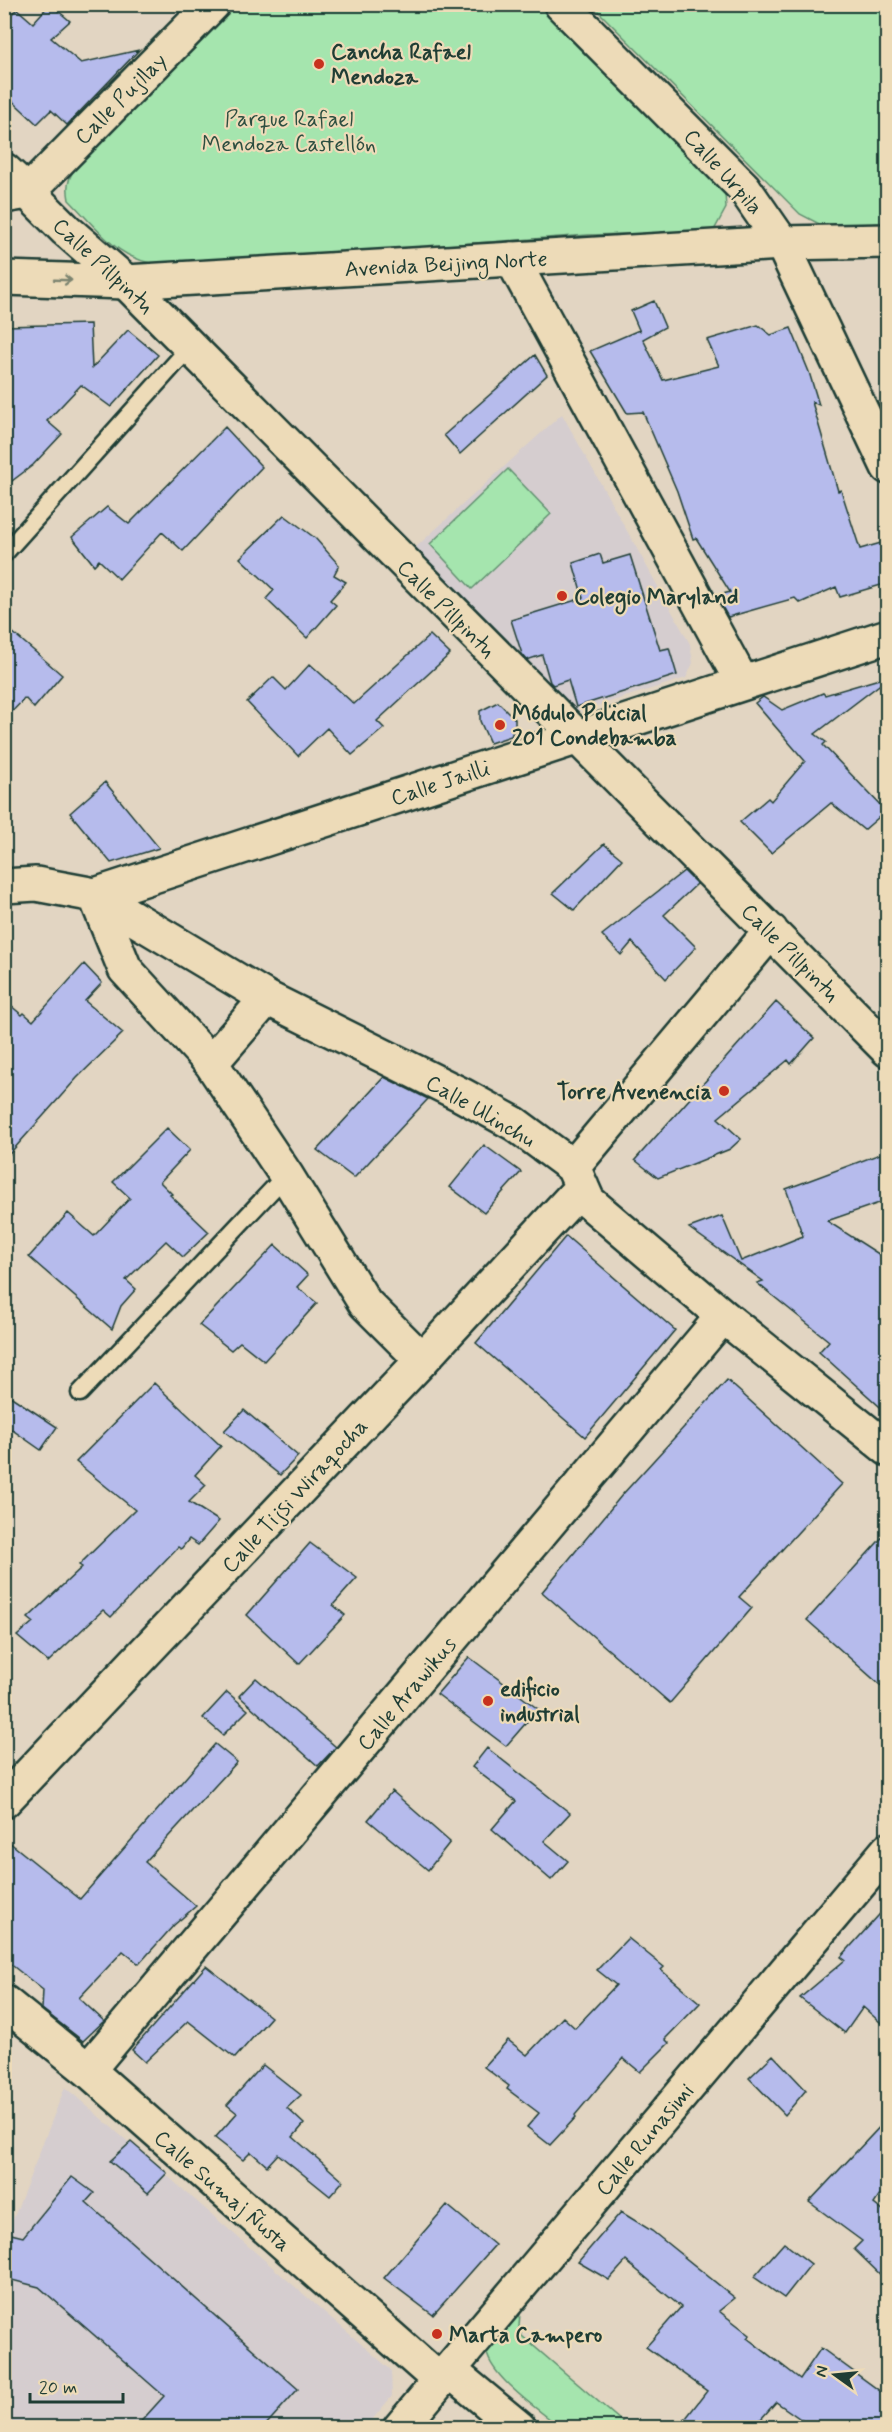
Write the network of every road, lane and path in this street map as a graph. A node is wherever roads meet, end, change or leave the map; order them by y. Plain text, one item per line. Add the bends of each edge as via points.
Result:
1 (561, 4) edge
2 (203, 8) edge
3 (4, 170) edge
4 (16, 194) edge
5 (888, 241) edge
6 (782, 243) junction
7 (512, 259) junction
8 (4, 278) edge
9 (126, 282) junction
10 (189, 348) junction
11 (888, 467) edge
12 (4, 554) edge
13 (888, 636) edge
14 (742, 682) junction
15 (576, 738) junction
16 (4, 886) edge
17 (95, 896) junction
18 (771, 931) junction
19 (267, 998) junction
20 (888, 1050) edge
21 (211, 1063) junction
22 (286, 1175) junction
23 (577, 1177) junction
24 (723, 1316) junction
25 (422, 1360) junction
26 (80, 1394) dead end
27 (888, 1449) edge
28 (4, 1801) edge
29 (888, 1851) edge
30 (4, 2002) edge
31 (88, 2070) junction
32 (444, 2375) junction
33 (400, 2427) edge
34 (519, 2427) edge

1 - 6 street, Calle Urpila via 744,188
2 - 4 street, Calle Pujllay
3 - 4 street, Calle Pillpintu
4 - 9 street, Calle Pillpintu via 66,230
5 - 6 street, Avenida Beijing Norte
6 - 7 street, Avenida Beijing Norte
6 - 11 street, Calle Urpila
7 - 9 street, Avenida Beijing Norte
7 - 14 street
8 -> 9 street, Avenida Beijing Norte
9 - 10 street, Calle Pillpintu
10 - 12 lane
10 - 15 street, Calle Pillpintu
13 - 14 street, Calle Jailli
14 - 15 street, Calle Jailli
15 - 17 street, Calle Jailli
15 - 18 street, Calle Pillpintu
16 - 17 street, Calle Ulinchu via 36,884
17 - 19 street, Calle Ulinchu
17 - 21 street via 125,969
18 - 20 street, Calle Pillpintu
18 - 23 street, Calle Tijsi Wiraqocha
19 - 21 street
19 - 23 street, Calle Ulinchu via 515,1124
21 - 22 street
22 - 25 street via 365,1303
22 - 26 lane
23 - 24 street, Calle Ulinchu via 588,1201
23 - 25 street, Calle Tijsi Wiraqocha
24 - 27 street, Calle Ulinchu
24 - 31 street, Calle Arawikus
25 - 28 street, Calle Tijsi Wiraqocha
29 - 32 street, Calle Runasimi
30 - 31 street, Calle Sumaj Ñusta
31 - 32 street, Calle Sumaj Ñusta
32 - 33 street, Calle Runasimi
32 - 34 street, Calle Sumaj Ñusta

